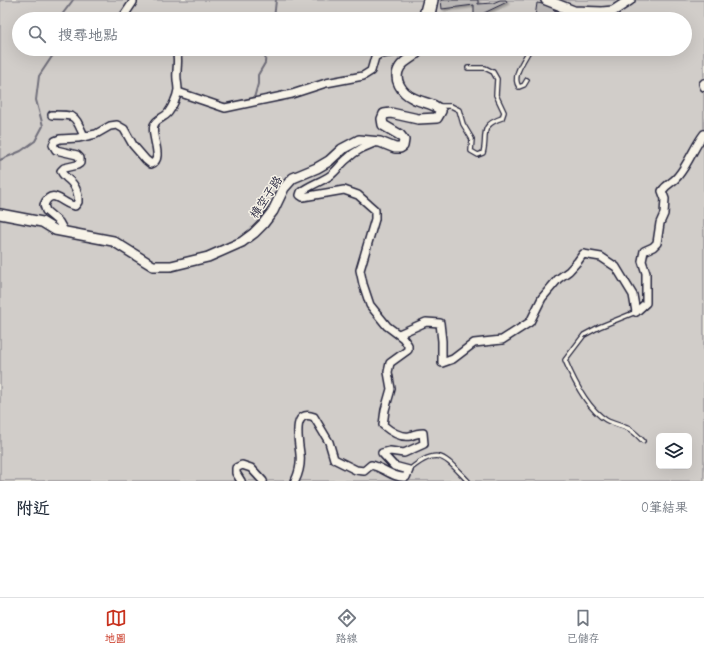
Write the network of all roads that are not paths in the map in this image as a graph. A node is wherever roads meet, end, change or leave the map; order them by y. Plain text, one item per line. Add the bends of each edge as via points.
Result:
1 (133, 0) edge
2 (427, 0) edge
3 (433, 0) edge
4 (630, 0) edge
5 (549, 1) edge
6 (126, 12) edge
7 (424, 12) edge
8 (430, 12) edge
9 (563, 12) edge
10 (178, 56) edge
11 (377, 56) edge
12 (416, 56) edge
13 (526, 56) edge
14 (468, 68) dead end
15 (527, 80) dead end
16 (704, 83) edge
17 (704, 87) edge
18 (178, 92) junction
19 (437, 106) junction
20 (52, 116) dead end
21 (704, 134) edge
22 (84, 136) junction
23 (380, 142) junction
24 (0, 214) edge
25 (64, 231) junction
26 (636, 312) junction
27 (399, 334) junction
28 (643, 441) dead end
29 (409, 470) junction
30 (240, 481) edge
31 (263, 481) edge
32 (295, 481) edge
33 (468, 481) edge

1 - 6 street
2 - 7 street
3 - 8 street
4 - 5 street via 613,11 602,12 574,11
5 - 9 lane
10 - 18 street
11 - 18 street via 371,71 363,76 225,108
12 - 19 street via 399,68 397,80 412,98
13 - 15 lane via 516,75 519,87
14 - 19 lane via 485,68 493,72 498,79 496,95 504,112 502,118 488,125 483,153 478,155 471,151 472,139 463,124 459,110 451,106
16 - 17 street
18 - 22 street via 167,114 156,121 154,126 157,160 151,164 124,129 117,126 110,126 96,134
19 - 23 street, 樟空子路 via 441,111 437,118 418,119 391,113 384,114 383,124 404,140 400,148
20 - 22 street via 72,115
21 - 26 street via 679,175 662,191 665,199 664,214 657,243 653,248 644,251 642,261 646,273 646,303
22 - 25 street via 55,141 54,145 56,150 80,158 77,165 64,168 62,171 75,187 79,197 75,206 57,197 46,200 44,205 46,211 59,222
23 - 25 street, 樟空子路 via 359,140 317,168 293,178 284,188 273,211 254,234 208,257 171,266 153,266 113,241
23 - 27 street via 362,148 332,174 306,188 300,195 302,197 344,190 358,195 375,210 360,270 370,305 387,326
24 - 25 street, 樟空子路 via 42,222 56,230
26 - 27 street via 633,295 616,267 601,257 583,254 542,298 530,322 502,340 474,343 453,359 442,363 440,323 426,322
26 - 28 lane via 584,335 565,360 574,380 596,411 606,420 626,427
27 - 29 street via 408,345 408,350 390,363 388,372 391,389 384,410 383,425 401,436 423,433 424,444 404,453 382,453 394,466
29 - 32 street via 406,477 401,478 379,466 372,465 364,470 356,470 334,459 329,442 314,417 309,415 299,421 299,473
29 - 33 lane via 429,456 440,456
30 - 31 street via 236,468 242,465 251,468

